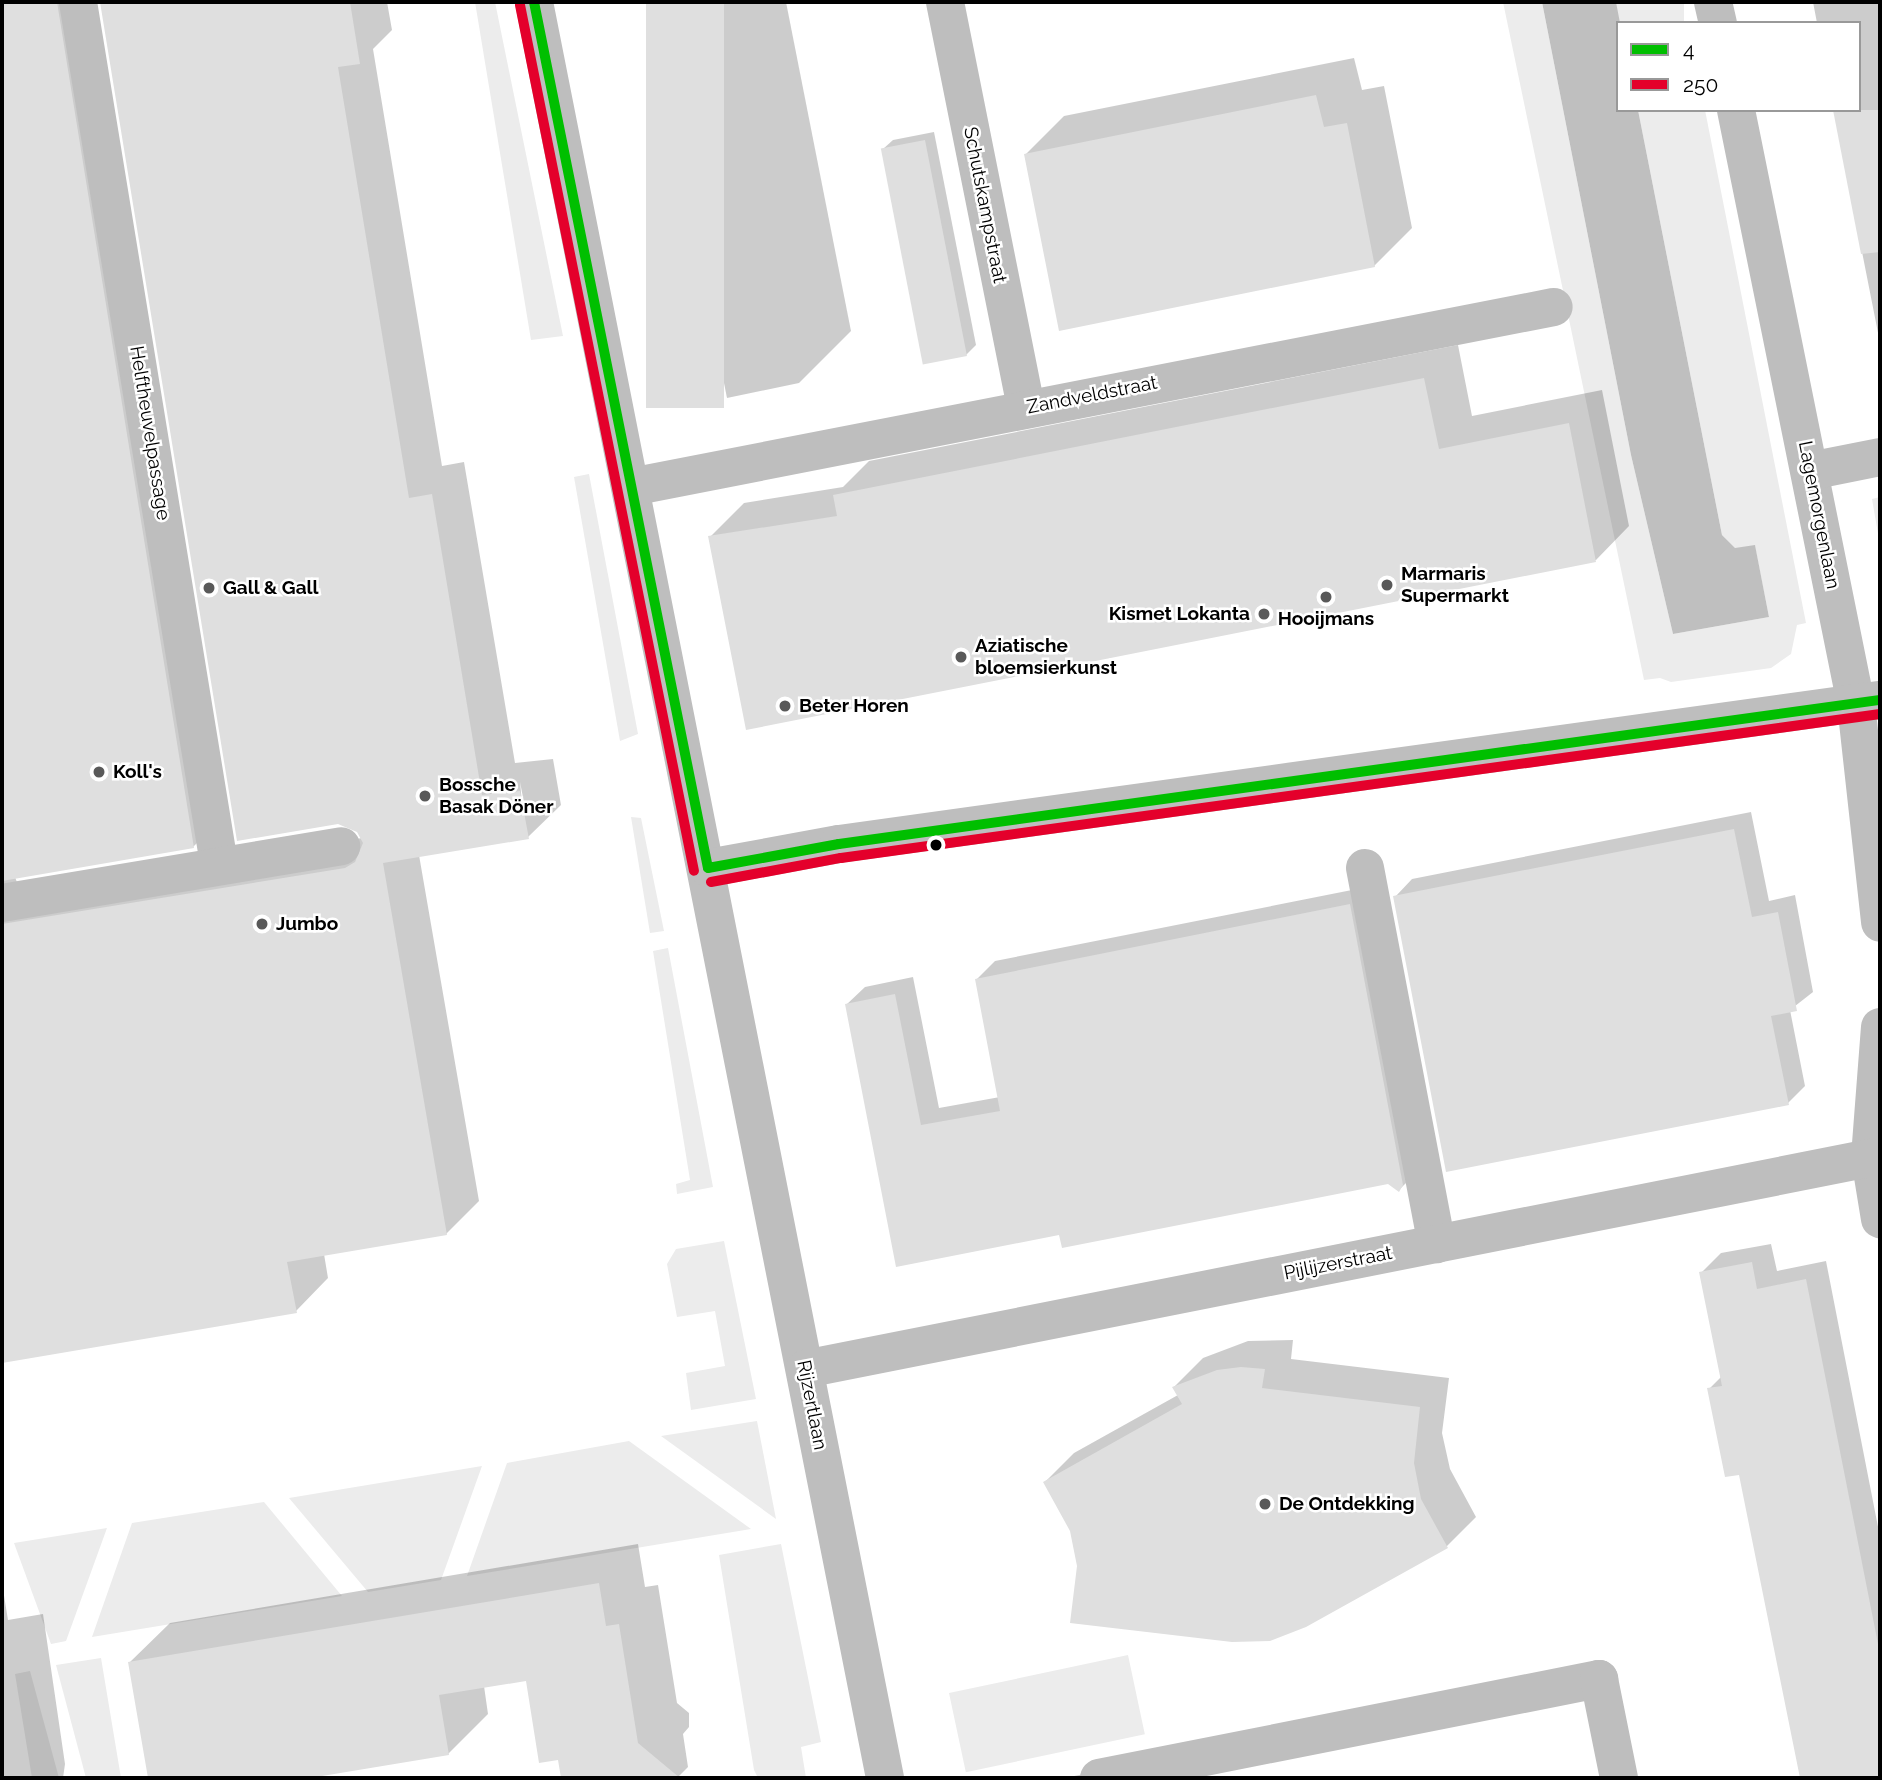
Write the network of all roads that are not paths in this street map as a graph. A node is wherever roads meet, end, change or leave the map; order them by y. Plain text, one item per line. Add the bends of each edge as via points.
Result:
1 (78, 2) edge
2 (534, 2) edge
3 (944, 2) edge
4 (1713, 2) edge
5 (1718, 21) edge
6 (1736, 112) edge
7 (1554, 307) dead end
8 (1026, 407) junction
9 (1880, 457) edge
10 (1810, 471) junction
11 (631, 487) junction
12 (1868, 702) edge
13 (341, 846) dead end
14 (219, 864) junction
15 (708, 868) junction
16 (1365, 868) dead end
17 (2, 902) edge
18 (1880, 923) edge
19 (1880, 1027) edge
20 (1870, 1158) junction
21 (1880, 1219) edge
22 (1437, 1244) junction
23 (805, 1369) junction
24 (1196, 1769) edge
25 (885, 1778) edge
26 (1099, 1778) edge
27 (1619, 1778) edge

1 - 14 street, Helftheuvelpassage
2 - 11 street, Rijzertlaan
3 - 8 street, Schutskampstraat
4 - 5 street
6 - 10 street, Lagemorgenlaan
7 - 8 street, Zandveldstraat
8 - 11 street, Zandveldstraat
9 - 10 street
10 - 12 street, Lagemorgenlaan
11 - 15 street, Rijzertlaan
12 - 15 street via 839,844
12 - 18 street, Lagemorgenlaan
13 - 14 street
14 - 17 street
15 - 23 street, Rijzertlaan
16 - 22 street
19 - 20 street
20 - 21 street
20 - 22 street, Pijlijzerstraat
22 - 23 street, Pijlijzerstraat
23 - 25 street, Rijzertlaan
24 - 26 street
24 - 27 street via 1599,1679

